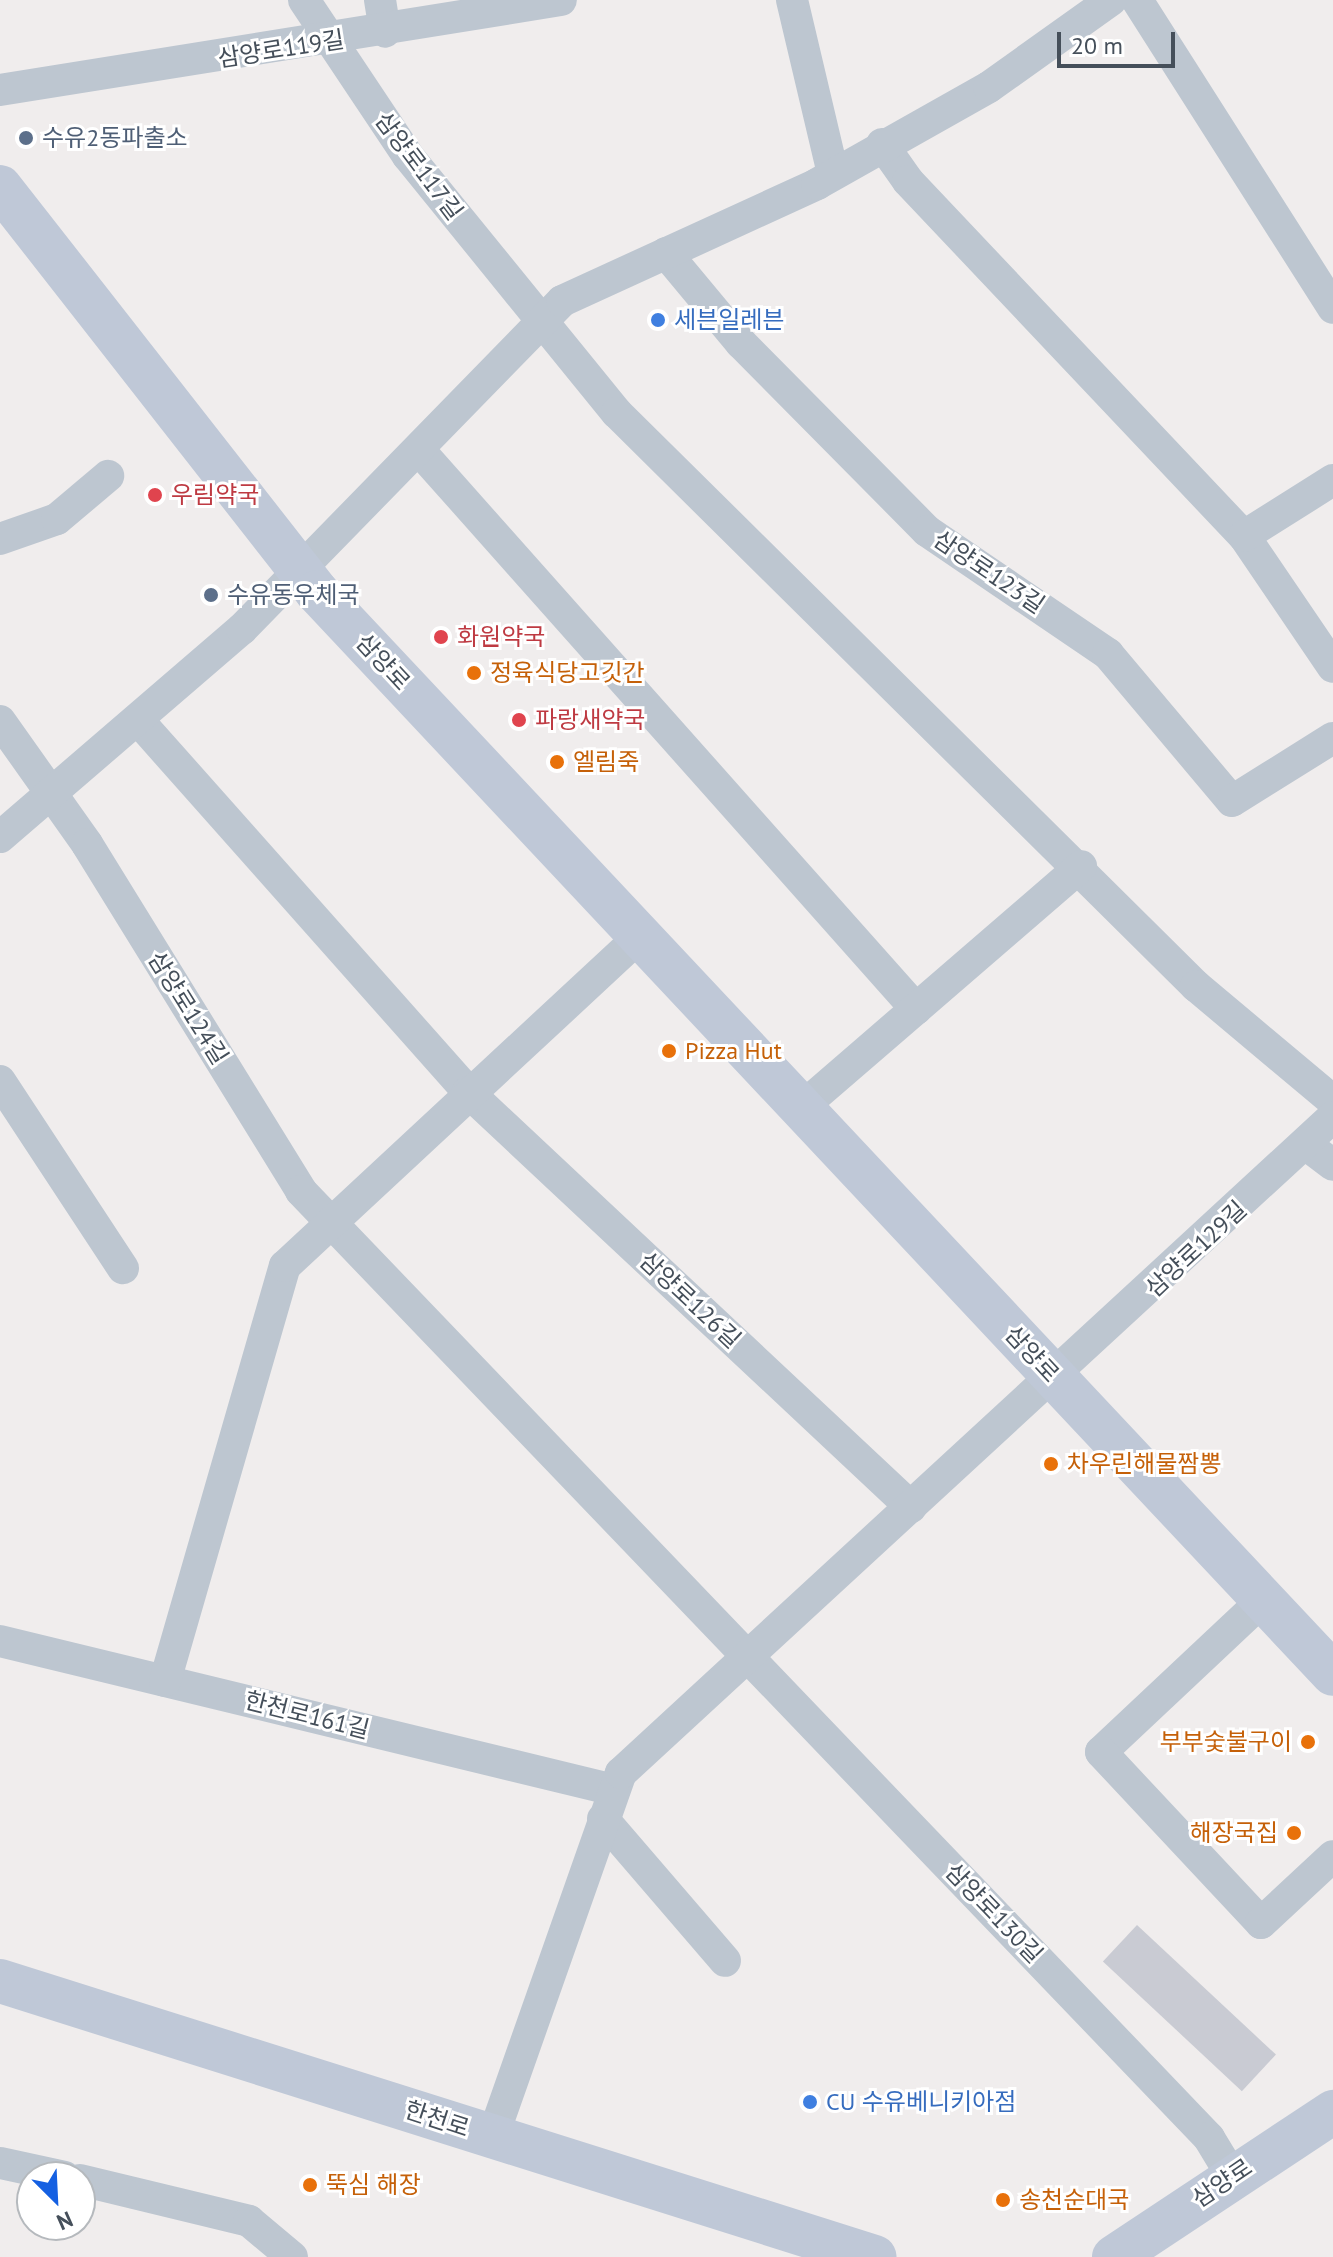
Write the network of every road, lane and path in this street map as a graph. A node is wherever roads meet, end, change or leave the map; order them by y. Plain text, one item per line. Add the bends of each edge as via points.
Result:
1 (304, 0) edge
2 (380, 0) edge
3 (556, 0) edge
4 (792, 0) edge
5 (1111, 0) edge
6 (1137, 0) edge
7 (385, 32) junction
8 (332, 42) junction
9 (0, 90) edge
10 (882, 144) junction
11 (833, 174) junction
12 (0, 187) edge
13 (666, 253) junction
14 (1333, 308) edge
15 (543, 325) junction
16 (419, 450) junction
17 (108, 476) dead end
18 (1333, 480) edge
19 (1244, 536) junction
20 (0, 539) edge
21 (300, 571) junction
22 (1333, 667) edge
23 (138, 720) junction
24 (0, 721) edge
25 (1333, 738) edge
26 (52, 794) junction
27 (0, 837) edge
28 (1081, 866) junction
29 (640, 936) junction
30 (916, 1009) junction
31 (0, 1081) edge
32 (468, 1092) junction
33 (1333, 1101) edge
34 (801, 1108) junction
35 (1333, 1117) edge
36 (1320, 1155) edge
37 (328, 1219) junction
38 (123, 1268) dead end
39 (1054, 1377) junction
40 (911, 1507) junction
41 (1263, 1600) junction
42 (0, 1641) edge
43 (747, 1656) junction
44 (1333, 1674) edge
45 (165, 1681) junction
46 (609, 1804) junction
47 (1333, 1856) edge
48 (725, 1961) dead end
49 (0, 1981) edge
50 (1333, 2112) edge
51 (493, 2136) junction
52 (1232, 2176) junction
53 (96, 2184) edge
54 (292, 2257) edge
55 (875, 2257) edge
56 (1114, 2257) edge

1 - 8 street, 삼양로117길
2 - 7 street
3 - 7 street, 삼양로119길
4 - 11 street
5 - 10 street via 989,87
6 - 14 street
7 - 8 street, 삼양로119길
8 - 9 street, 삼양로119길
8 - 15 street, 삼양로117길 via 408,156
10 - 11 street
10 - 19 street via 949,226
11 - 13 street
12 - 21 main road, 삼양로
13 - 15 street via 562,301
13 - 25 street, 삼양로123길 via 741,343 927,531 1108,654 1232,801
15 - 16 street
15 - 28 street via 617,413
16 - 21 street
16 - 30 street
17 - 20 street via 57,519
18 - 19 street
19 - 22 street
21 - 23 street
21 - 29 main road, 삼양로
23 - 26 street
23 - 32 street
24 - 26 street, 삼양로124길
26 - 27 street
26 - 37 street, 삼양로124길 via 301,1191
28 - 30 street
28 - 33 street via 1196,986
29 - 32 street
29 - 34 main road, 삼양로
30 - 34 street
31 - 38 street
32 - 37 street
32 - 40 street, 삼양로126길
34 - 39 main road, 삼양로
35 - 36 street, 삼양로129길
36 - 39 street, 삼양로129길
37 - 43 street
37 - 45 street via 285,1266
39 - 40 street
39 - 41 main road, 삼양로
40 - 43 street
41 - 44 main road, 삼양로
41 - 47 street via 1101,1752 1261,1923
42 - 45 street, 한천로161길
43 - 46 street via 621,1773
43 - 52 street, 삼양로130길 via 1209,2138
45 - 46 street, 한천로161길
46 - 48 street
46 - 51 street
49 - 51 main road, 한천로
50 - 52 main road, 삼양로
51 - 55 main road, 한천로
52 - 56 main road, 삼양로
53 - 54 street via 249,2221

